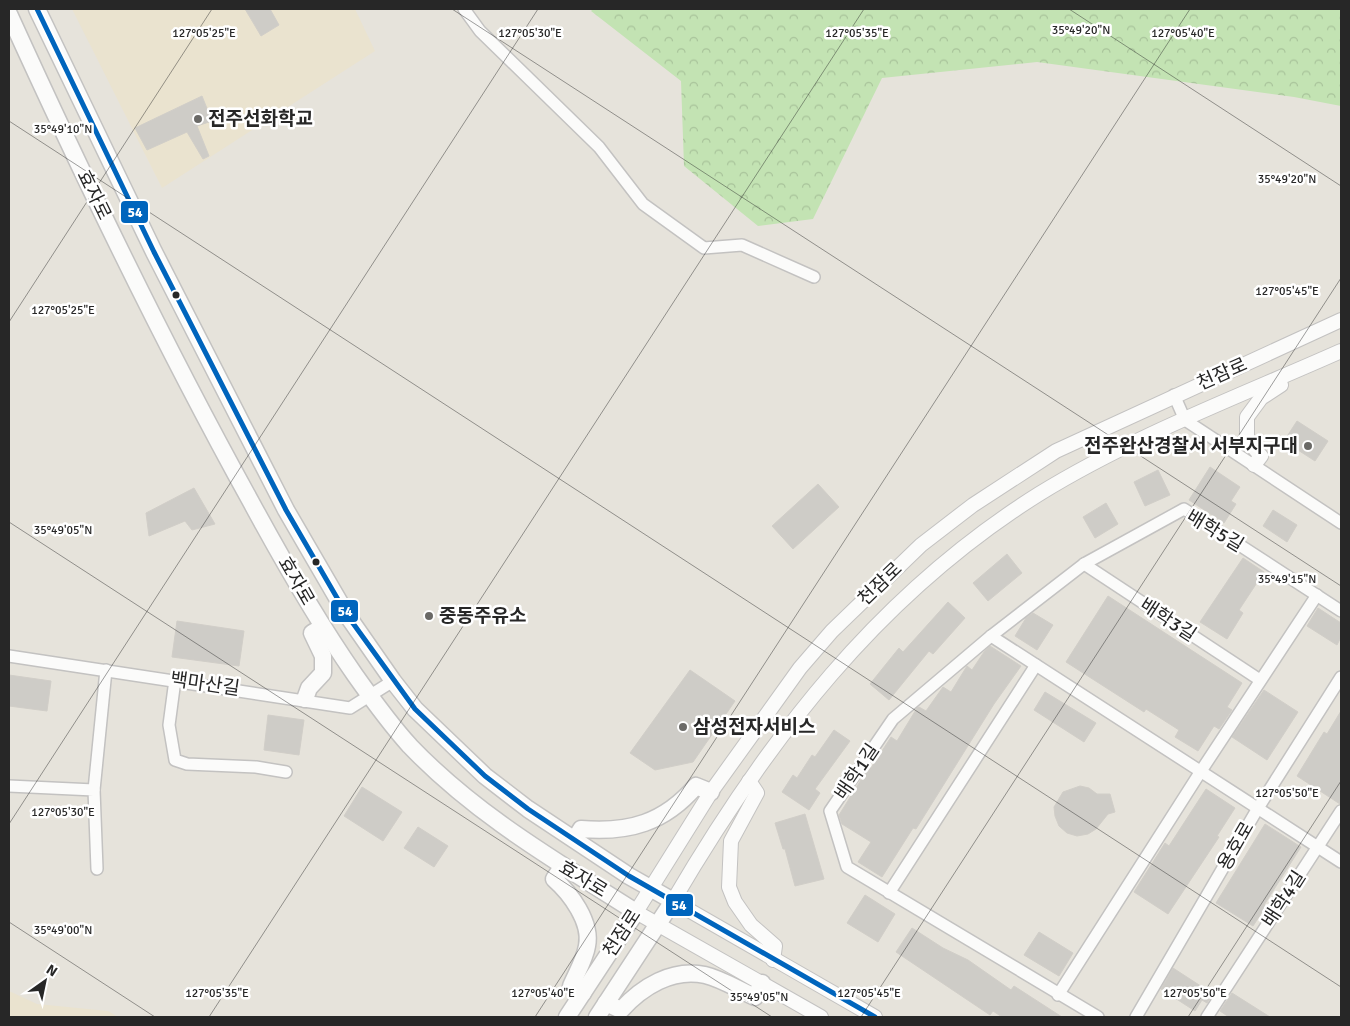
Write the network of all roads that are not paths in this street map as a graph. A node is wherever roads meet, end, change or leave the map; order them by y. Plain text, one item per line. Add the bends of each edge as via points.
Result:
1 (37, 9) edge
2 (464, 9) edge
3 (9, 14) edge
4 (814, 277) dead end
5 (1341, 320) edge
6 (1341, 351) edge
7 (1279, 378) junction
8 (1174, 396) junction
9 (1185, 420) junction
10 (1254, 465) junction
11 (1341, 523) edge
12 (1084, 564) junction
13 (1317, 595) junction
14 (1341, 611) edge
15 (322, 627) junction
16 (990, 636) junction
17 (9, 656) edge
18 (1036, 665) junction
19 (106, 670) junction
20 (1341, 678) edge
21 (174, 680) junction
22 (1260, 680) junction
23 (393, 681) junction
24 (370, 695) junction
25 (305, 699) junction
26 (1201, 771) junction
27 (286, 772) dead end
28 (749, 781) junction
29 (9, 786) edge
30 (94, 790) junction
31 (711, 792) junction
32 (1258, 808) junction
33 (1341, 811) edge
34 (574, 838) junction
35 (1318, 847) junction
36 (1341, 862) edge
37 (562, 867) junction
38 (96, 869) dead end
39 (650, 888) junction
40 (889, 893) junction
41 (673, 901) junction
42 (636, 912) junction
43 (658, 925) junction
44 (773, 960) junction
45 (762, 983) junction
46 (583, 993) junction
47 (1058, 995) junction
48 (606, 1003) junction
49 (568, 1017) edge
50 (597, 1017) edge
51 (821, 1017) edge
52 (875, 1017) edge
53 (1098, 1017) edge
54 (1136, 1017) edge
55 (1207, 1017) edge

1 - 23 main road, 효자로 via 154,252 286,510 347,615
2 - 4 street via 480,30 599,147 643,204 704,248 742,245
3 - 15 main road, 효자로 via 66,138 203,415
5 - 8 street, 천잠로
6 - 7 street, 천잠로
7 - 9 street, 천잠로
7 - 10 street via 1282,387 1260,398 1248,417 1247,440 1261,456
8 - 9 street
8 - 31 street, 천잠로 via 1056,451 973,505 921,545 832,631 800,668
9 - 10 street
9 - 28 street, 천잠로 via 1097,462 1040,494 950,558 872,628 804,704
10 - 11 street
12 - 13 street, 배학5길 via 1184,509
12 - 16 street
12 - 22 street, 배학3길
13 - 14 street, 배학5길
13 - 22 street
15 - 24 main road, 효자로
15 - 25 main road via 312,634 323,656 322,673 309,688
16 - 18 street
16 - 40 street, 배학1길 via 893,719 830,811 847,868
17 - 19 street, 백마산길
18 - 26 street
18 - 40 street
19 - 21 street, 백마산길
19 - 30 street
20 - 32 street, 용호로
21 - 25 street, 백마산길
21 - 27 street via 168,725 175,760 187,764 256,767
22 - 26 street
23 - 24 street, 백마산길
23 - 34 main road, 효자로 via 415,709 485,776
24 - 25 street, 백마산길 via 350,708
24 - 37 main road, 효자로 via 436,772 486,814
26 - 32 street
26 - 47 street
28 - 41 street, 천잠로
28 - 44 street via 757,793 731,841 729,887 751,925 775,946
29 - 30 street
30 - 38 street
31 - 34 main road via 696,786 670,812 651,821 605,831 581,829
31 - 39 street, 천잠로
32 - 35 street
32 - 54 street, 용호로
33 - 35 street, 배학4길
34 - 39 main road, 효자로
35 - 36 street
35 - 55 street, 배학4길
37 - 42 main road, 효자로
37 - 46 main road via 554,879 567,890 584,922 588,945 571,986
39 - 41 main road, 효자로
39 - 42 street, 천잠로
40 - 47 street, 배학1길
41 - 43 main road, 천잠로
41 - 44 street, 효자로
42 - 43 street, 효자로
42 - 46 main road, 천잠로
43 - 45 street, 효자로
43 - 48 main road, 천잠로
44 - 52 street, 효자로
45 - 48 main road via 755,997 705,975 672,975 634,996 621,1010
45 - 51 street, 효자로
46 - 49 main road, 천잠로
47 - 53 street, 배학1길
48 - 50 main road, 천잠로

